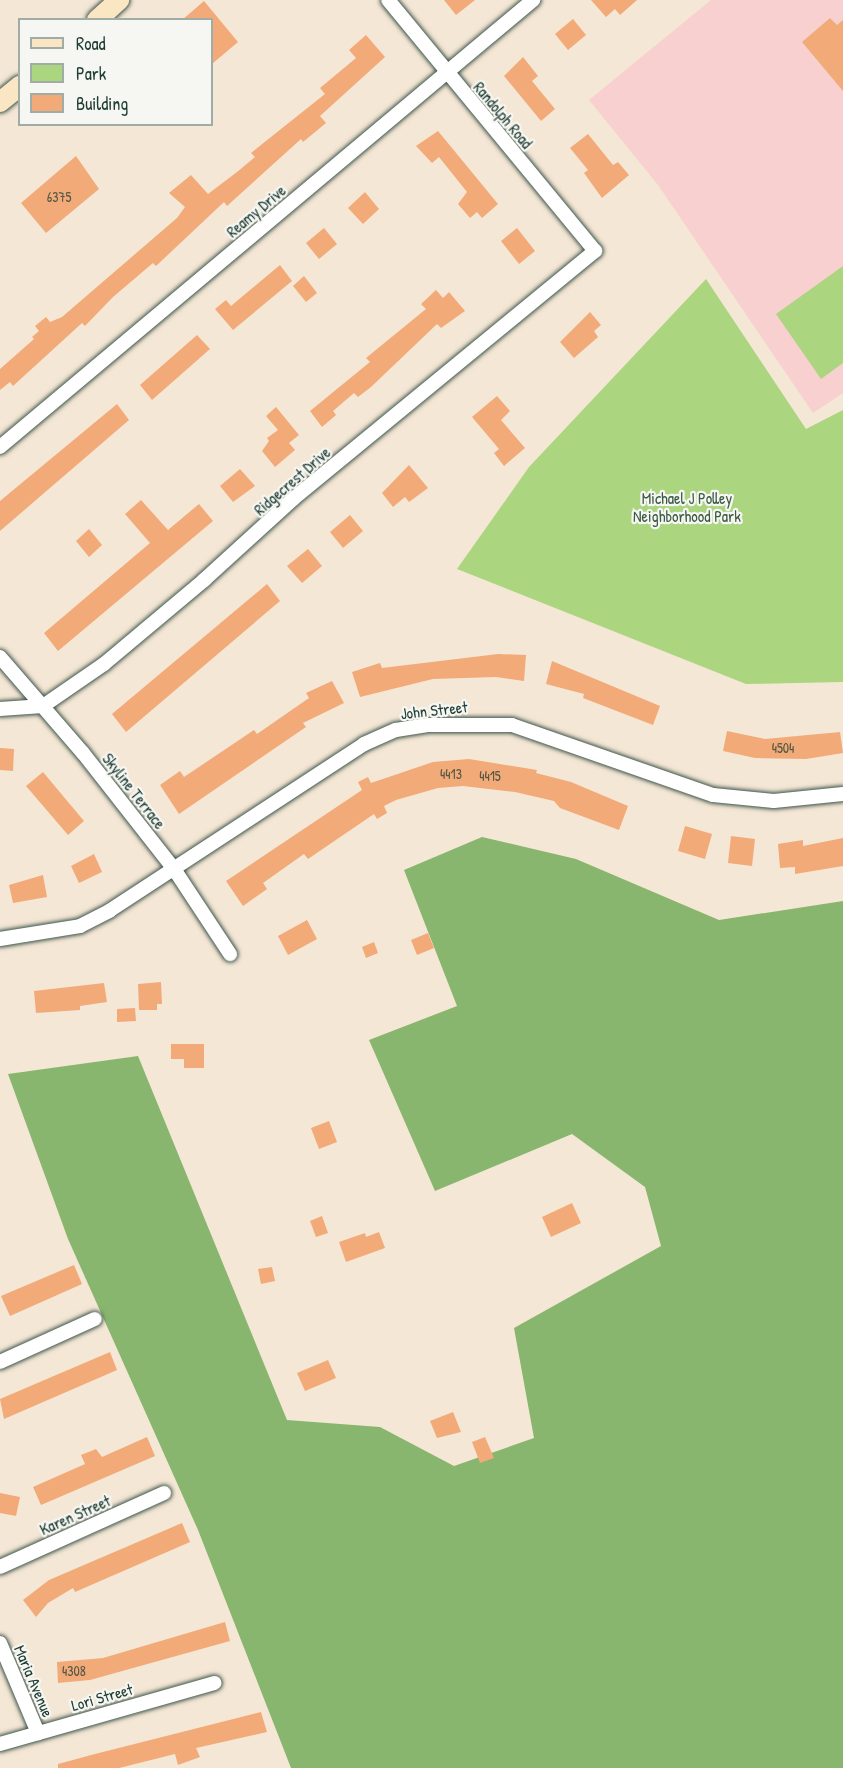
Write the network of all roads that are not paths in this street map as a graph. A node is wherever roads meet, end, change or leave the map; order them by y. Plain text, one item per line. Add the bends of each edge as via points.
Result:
1 (119, 0) edge
2 (387, 0) edge
3 (532, 0) edge
4 (99, 18) edge
5 (446, 73) junction
6 (18, 88) edge
7 (0, 102) edge
8 (595, 251) joint
9 (0, 447) edge
10 (0, 657) edge
11 (43, 706) junction
12 (0, 709) edge
13 (843, 795) edge
14 (174, 869) junction
15 (0, 939) edge
16 (230, 954) dead end
17 (95, 1319) dead end
18 (0, 1362) edge
19 (164, 1493) dead end
20 (0, 1567) edge
21 (0, 1643) edge
22 (214, 1683) dead end
23 (38, 1733) junction
24 (0, 1744) edge

1 - 4 main road
2 - 5 street, Randolph Road
3 - 5 street, Reamy Drive
5 - 8 street, Randolph Road
5 - 9 street, Reamy Drive
6 - 7 main road
8 - 11 street, Ridgecrest Drive via 292,499 104,664
10 - 11 street, Skyline Terrace
11 - 12 street
11 - 14 street, Skyline Terrace
13 - 14 street, John Street via 774,801 713,795 512,725 428,725 396,730 364,744
14 - 15 street, John Street via 80,926
14 - 16 street, Skyline Terrace
17 - 18 street
19 - 20 street, Karen Street
21 - 23 street, Maria Avenue
22 - 23 street, Lori Street
23 - 24 street, Lori Street

